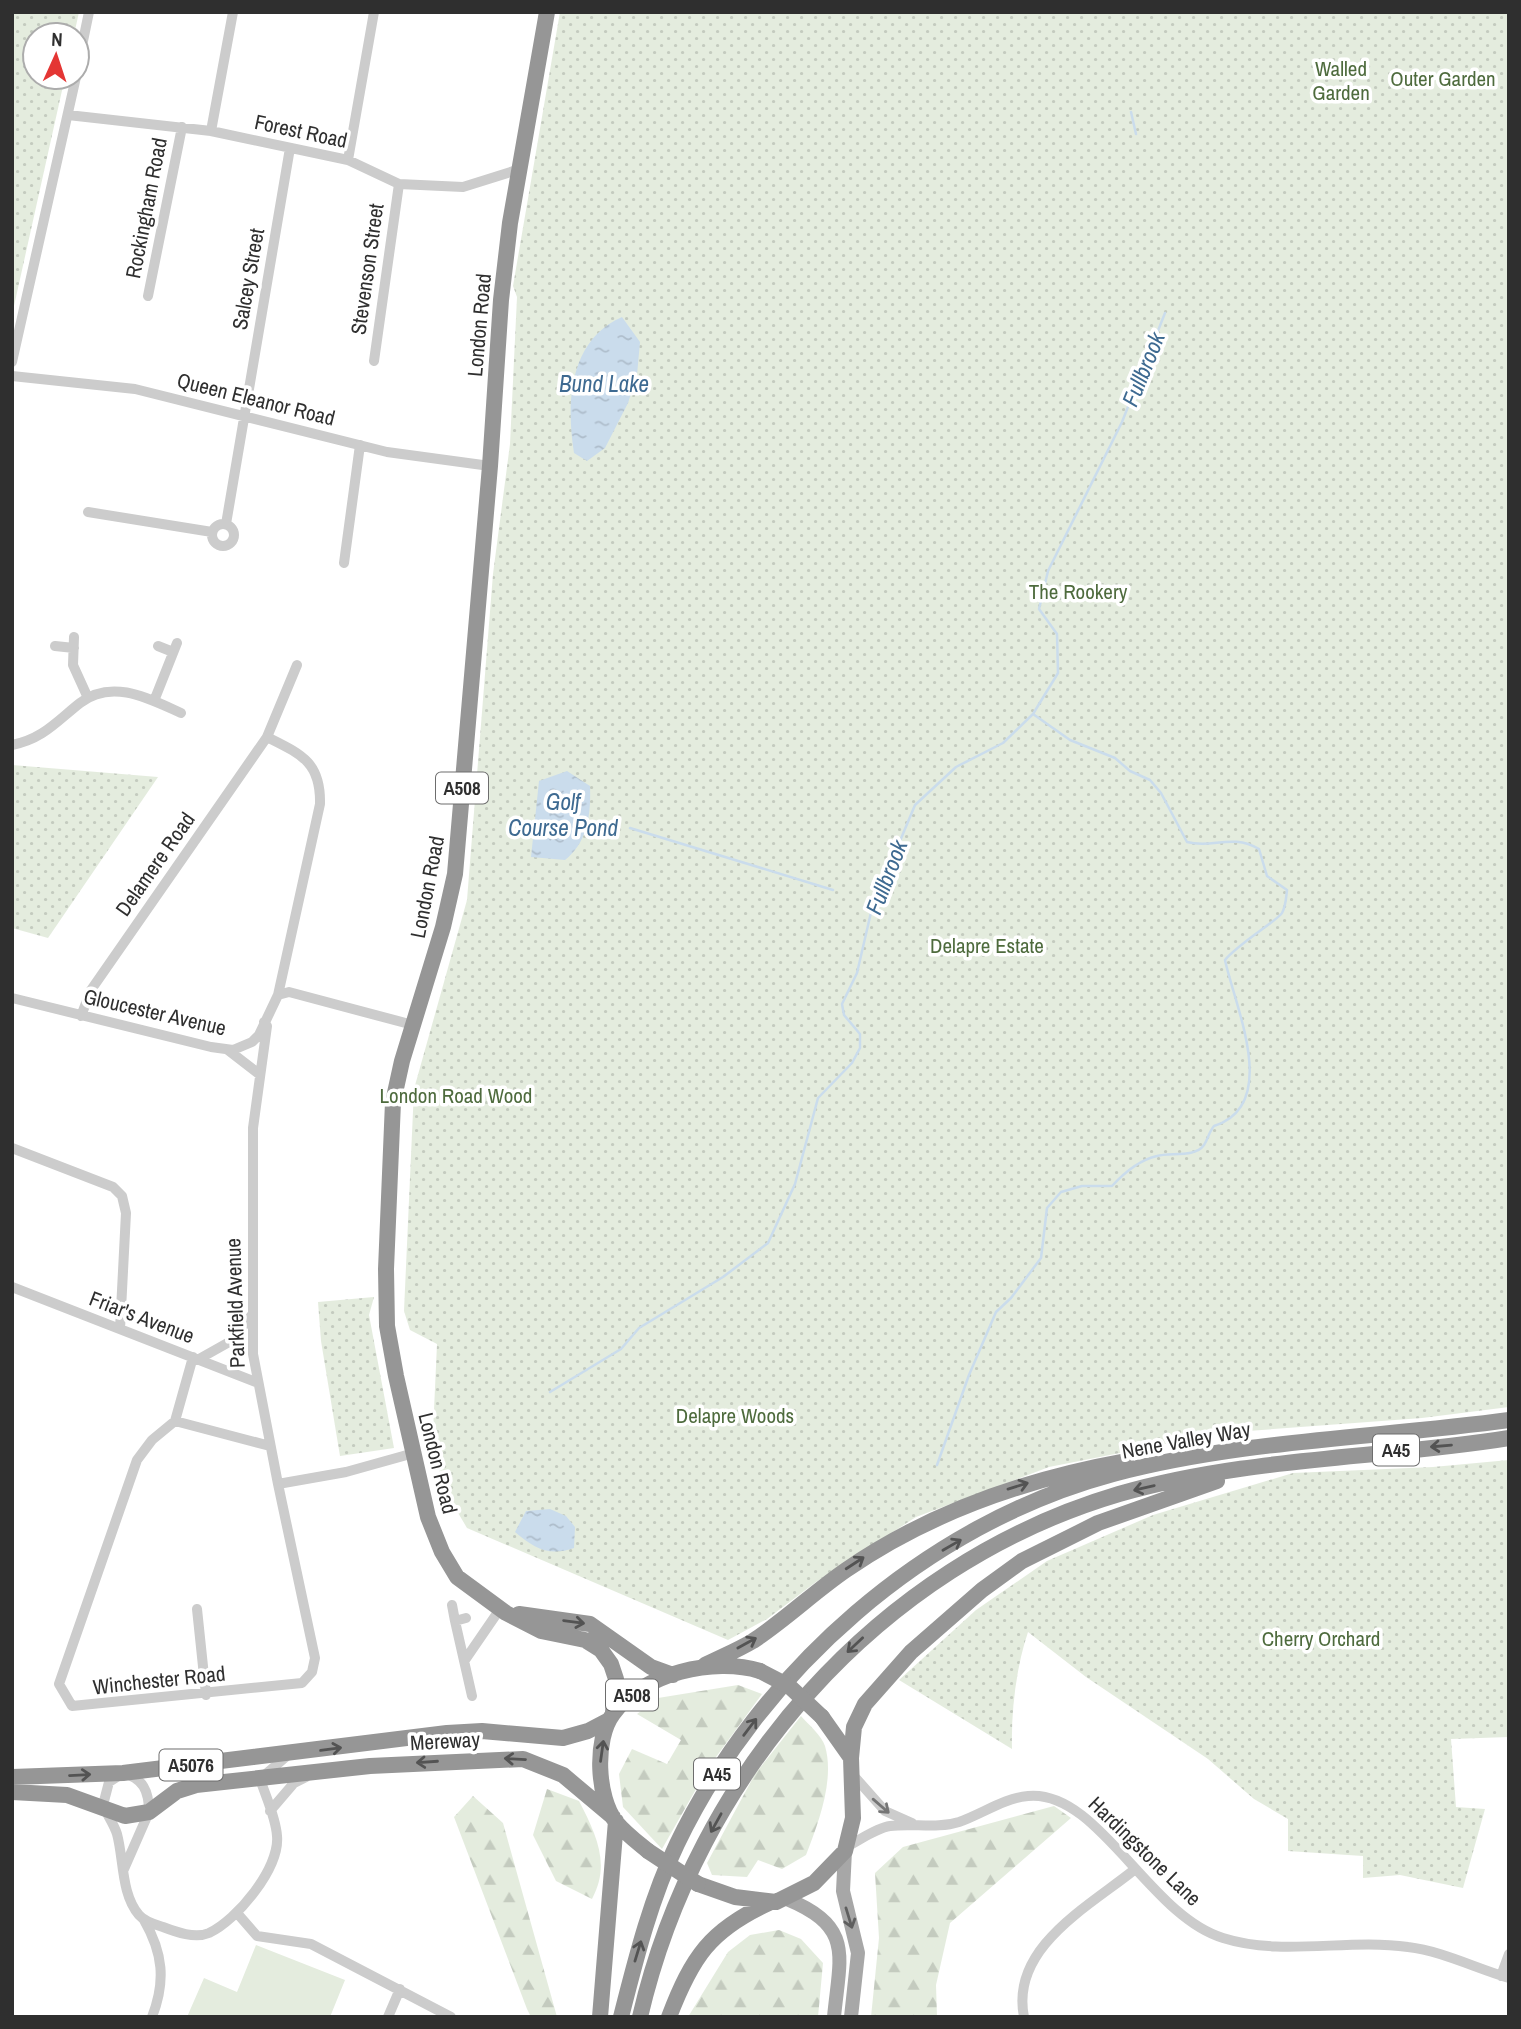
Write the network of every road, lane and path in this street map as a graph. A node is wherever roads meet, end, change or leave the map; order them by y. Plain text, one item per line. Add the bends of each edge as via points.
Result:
1 (233, 12) edge
2 (374, 12) edge
3 (547, 12) edge
4 (73, 91) edge
5 (68, 115) junction
6 (182, 127) junction
7 (211, 131) junction
8 (290, 148) junction
9 (348, 160) junction
10 (520, 169) junction
11 (399, 184) junction
12 (148, 296) dead end
13 (374, 361) dead end
14 (12, 362) edge
15 (12, 376) edge
16 (244, 416) junction
17 (360, 445) junction
18 (490, 466) junction
19 (88, 512) dead end
20 (226, 524) junction
21 (212, 532) junction
22 (344, 563) dead end
23 (55, 646) dead end
24 (158, 646) dead end
25 (297, 665) dead end
26 (88, 698) junction
27 (154, 701) junction
28 (181, 713) dead end
29 (267, 737) junction
30 (12, 745) edge
31 (278, 995) junction
32 (12, 998) edge
33 (81, 1016) junction
34 (264, 1022) junction
35 (413, 1025) junction
36 (228, 1050) junction
37 (259, 1074) junction
38 (12, 1148) edge
39 (12, 1287) edge
40 (252, 1314) junction
41 (120, 1329) junction
42 (196, 1358) junction
43 (258, 1383) junction
44 (1509, 1420) edge
45 (175, 1421) junction
46 (1366, 1438) junction
47 (1509, 1438) edge
48 (270, 1446) junction
49 (414, 1453) junction
50 (1283, 1461) junction
51 (278, 1484) junction
52 (452, 1605) dead end
53 (197, 1609) dead end
54 (503, 1611) junction
55 (465, 1660) junction
56 (705, 1665) junction
57 (673, 1675) junction
58 (206, 1695) junction
59 (472, 1696) dead end
60 (611, 1716) junction
61 (288, 1755) junction
62 (851, 1758) junction
63 (326, 1772) junction
64 (122, 1773) junction
65 (853, 1775) junction
66 (12, 1777) edge
67 (260, 1780) junction
68 (12, 1792) edge
69 (106, 1811) junction
70 (270, 1811) junction
71 (149, 1812) junction
72 (615, 1819) junction
73 (917, 1825) junction
74 (846, 1849) junction
75 (124, 1870) junction
76 (1134, 1870) junction
77 (787, 1899) junction
78 (769, 1903) junction
79 (237, 1913) junction
80 (144, 1920) junction
81 (1509, 1954) edge
82 (1505, 1977) edge
83 (400, 1989) junction
84 (152, 2017) edge
85 (388, 2017) edge
86 (451, 2017) edge
87 (600, 2017) edge
88 (621, 2017) edge
89 (640, 2017) edge
90 (669, 2017) edge
91 (834, 2017) edge
92 (851, 2017) edge
93 (1024, 2017) edge

1 - 7 street
2 - 9 street
3 - 10 highway, London Road / A508
4 - 5 street
5 - 6 street, Forest Road
5 - 14 street
6 - 7 street, Forest Road
6 - 12 street, Rockingham Road
7 - 8 street, Forest Road
8 - 9 street, Forest Road
8 - 16 street, Salcey Street
9 - 11 street, Forest Road
10 - 11 street, Forest Road via 463,187
10 - 18 highway, London Road / A508 via 501,300
11 - 13 street, Stevenson Street
15 - 16 street, Queen Eleanor Road via 135,389
16 - 17 street, Queen Eleanor Road
16 - 20 street, Salcey Street
17 - 18 street, Queen Eleanor Road
17 - 22 street
18 - 35 highway, London Road / A508 via 455,874
19 - 21 street
20 - 21 street
20 - 21 street via 234,532 231,543 216,544
23 - 26 street via 74,643 73,665
24 - 27 street via 175,648
25 - 29 street, Delamere Road
26 - 27 street via 118,691
26 - 30 street via 55,727
27 - 28 street
29 - 31 street via 296,751 315,769 320,785 320,804
29 - 33 street, Delamere Road via 91,990
31 - 34 street, Gloucester Avenue
31 - 35 street via 289,992
32 - 33 street, Gloucester Avenue
33 - 36 street, Gloucester Avenue
34 - 36 street, Gloucester Avenue via 252,1042
34 - 37 street, Parkfield Avenue
35 - 49 highway, London Road / A508 via 393,1102 386,1269 387,1326
36 - 37 street
37 - 40 street, Parkfield Avenue
38 - 41 street via 113,1187 122,1196 126,1213
39 - 41 street, Friar's Avenue
40 - 42 street via 231,1341
40 - 43 street, Parkfield Avenue
41 - 42 street, Friar's Avenue
42 - 43 street, Friar's Avenue
42 - 45 street
43 - 48 street, Parkfield Avenue
44 - 46 highway, Nene Valley Way / A45
45 - 48 street
45 - 58 street, Winchester Road via 137,1460 59,1684 67,1701 79,1708
56 -> 46 highway via 757,1637 888,1542 952,1510 1011,1488 1059,1474 1182,1451 1269,1439
88 -> 46 highway, Nene Valley Way / A45 via 658,1887 709,1786 770,1699 820,1646 895,1583 932,1556 1020,1508 1112,1474 1193,1457
47 -> 50 highway, Nene Valley Way / A45
48 - 51 street, Parkfield Avenue
49 - 51 street
49 - 54 highway, London Road / A508 via 428,1517 442,1552 457,1577
50 - 62 highway via 1120,1514 1022,1561 958,1609 883,1682 854,1727
50 -> 89 highway, Nene Valley Way / A45 via 1120,1494 1068,1511 983,1553 908,1601 835,1664 787,1716 737,1784 679,1896
51 - 58 street, Winchester Road via 315,1657 312,1672 302,1683
52 - 55 street via 461,1619
53 - 58 street
54 - 55 street
54 -> 57 highway, London Road / A508 via 590,1624 651,1667
54 - 60 highway, London Road / A508 via 541,1630 585,1640 601,1650 616,1679
55 - 59 street
56 - 57 highway, A508
56 - 62 highway, A508, bridge via 743,1666 789,1686 822,1717
57 - 60 highway, A508 via 630,1697
61 -> 60 highway, Mereway / A5076 via 447,1732 563,1738 588,1731
72 -> 60 highway, A508 via 600,1771
61 - 64 highway, Mereway / A5076
61 - 67 street
62 - 65 highway, A508
63 - 67 highway, Mereway / A5076
63 - 70 street via 294,1783
72 -> 63 highway, Mereway / A5076 via 563,1775 523,1759
66 -> 64 highway, Mereway / A5076
64 - 69 street via 109,1782 103,1805
64 - 71 street via 146,1788
65 -> 73 street, Hardingstone Lane via 885,1811
65 - 74 highway, A508 via 853,1818
67 - 70 street
67 - 71 highway, Mereway / A5076 via 185,1788
68 - 69 highway via 67,1795
69 - 71 highway via 125,1816
69 - 75 street via 117,1833
70 - 79 street via 277,1837 273,1861
71 - 75 street
72 - 78 highway, bridge via 648,1851 698,1884
72 - 87 highway
73 - 74 street, Hardingstone Lane via 887,1826
73 - 76 street, Hardingstone Lane via 957,1823 1013,1799 1048,1797 1081,1813
74 - 77 highway via 822,1877
74 -> 92 main road via 843,1891 858,1953
75 - 80 street via 125,1886
76 - 82 street, Hardingstone Lane via 1186,1920 1222,1938 1264,1945 1407,1946
76 - 93 street via 1036,1954 1023,1982
77 - 78 highway
77 - 91 main road via 821,1916 838,1940
78 - 90 highway via 719,1931 685,1978
79 - 80 street via 209,1933 196,1936
79 - 83 street via 257,1936 311,1944
80 - 84 street via 163,1970
81 - 82 street
83 - 85 street
83 - 86 street

